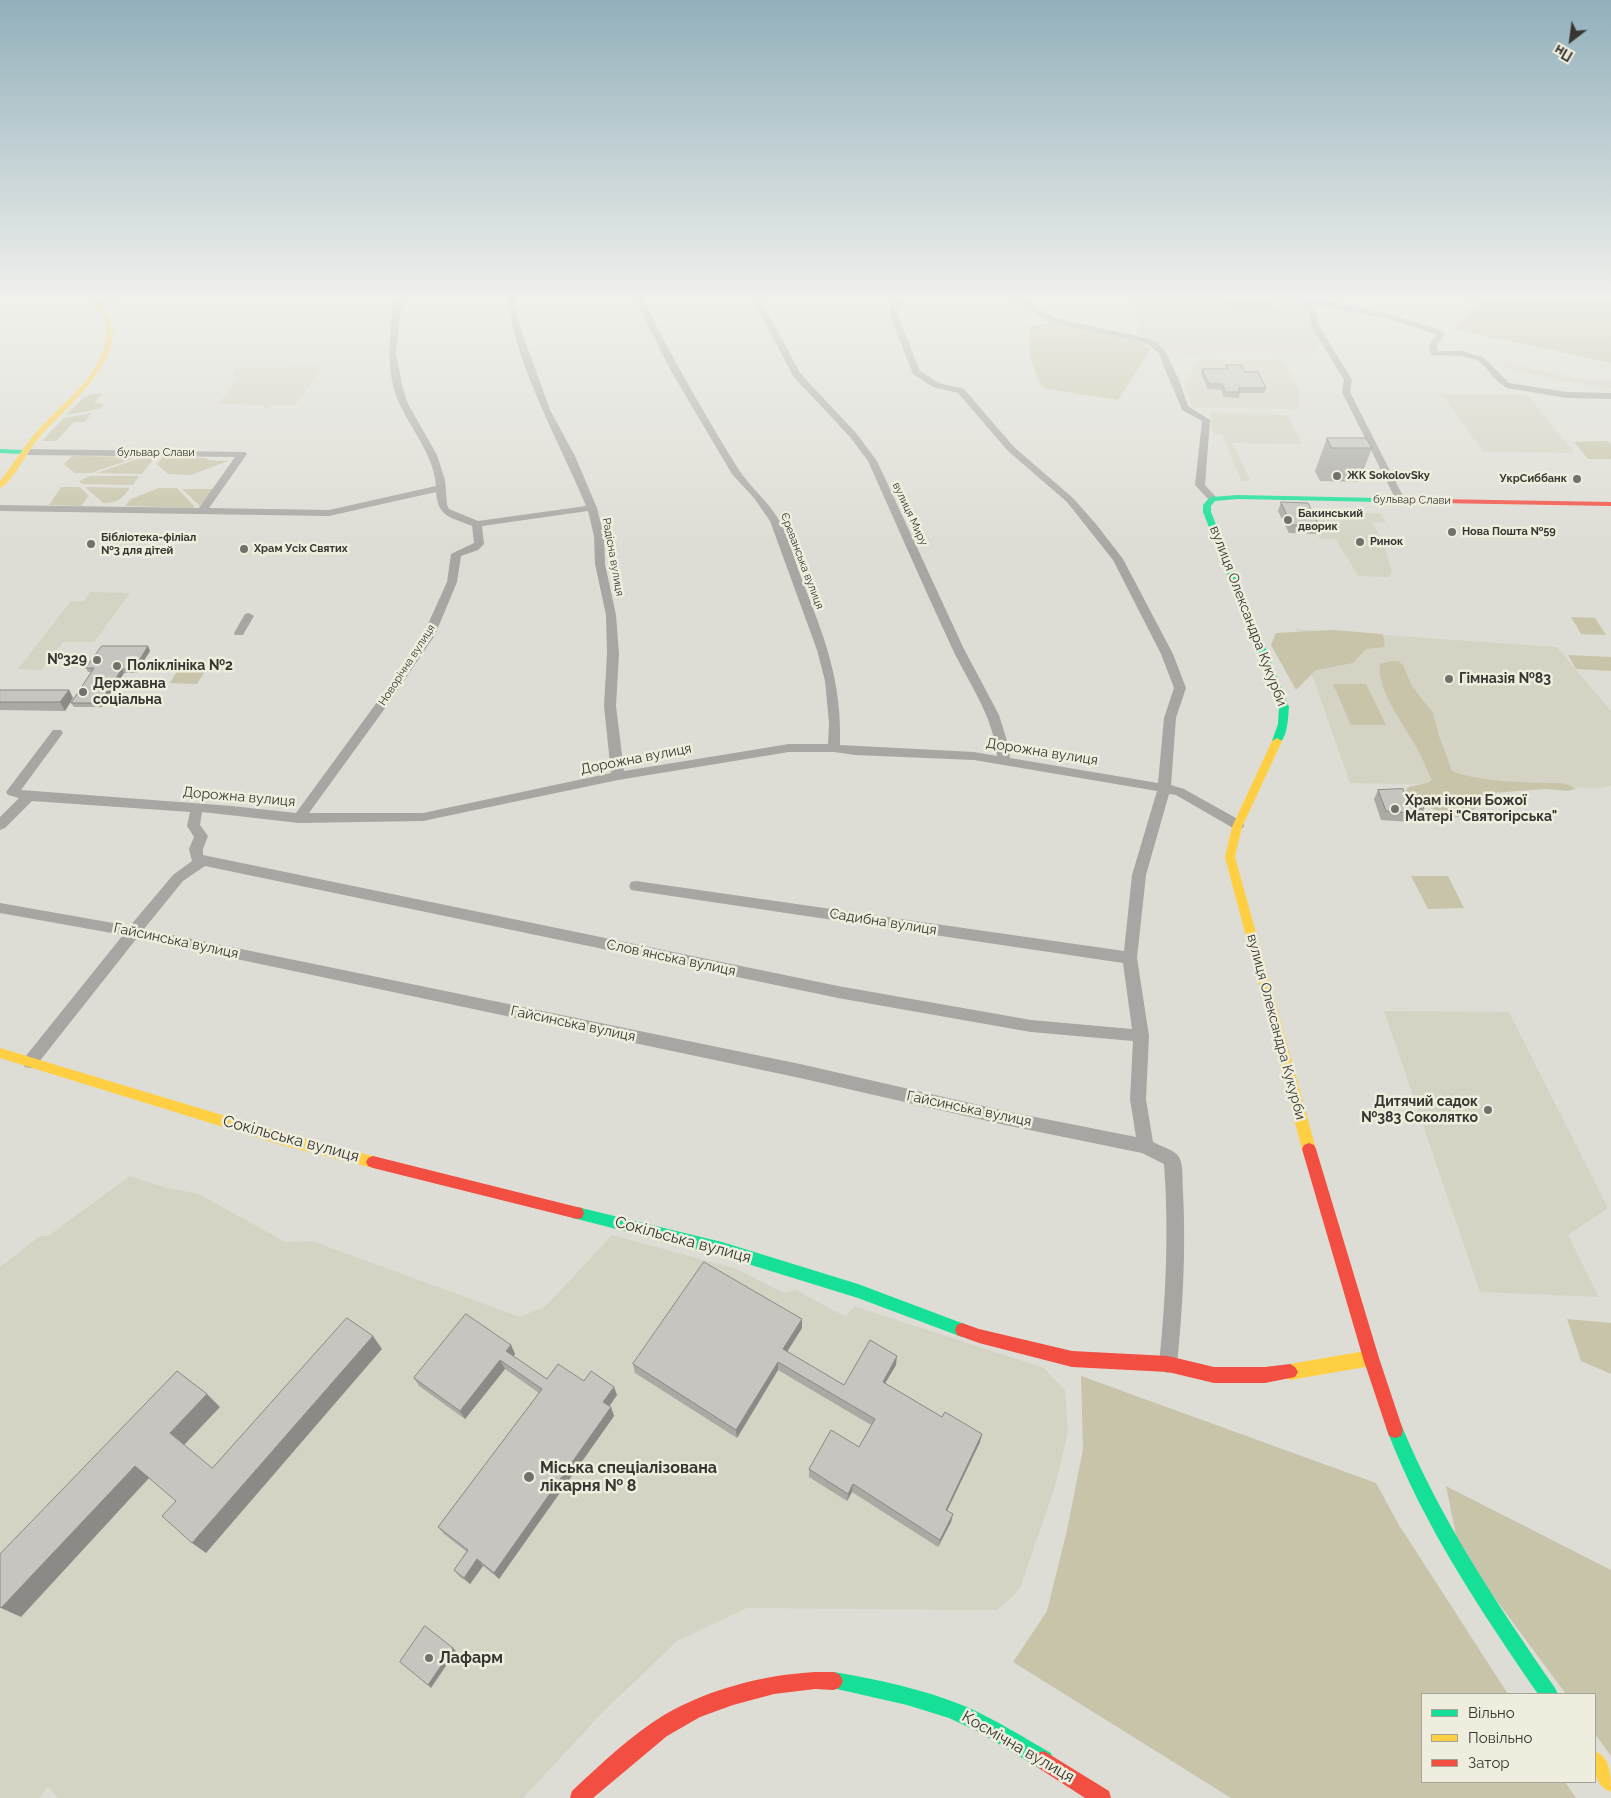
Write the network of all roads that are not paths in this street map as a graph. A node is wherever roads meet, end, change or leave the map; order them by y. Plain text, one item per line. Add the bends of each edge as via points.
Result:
1 (79, 382) edge
2 (88, 382) edge
3 (397, 382) edge
4 (536, 382) edge
5 (682, 382) edge
6 (804, 382) edge
7 (931, 382) edge
8 (1176, 382) edge
9 (1348, 382) edge
10 (1501, 382) edge
11 (1611, 396) edge
12 (0, 451) edge
13 (18, 452) junction
14 (0, 466) edge
15 (0, 486) edge
16 (441, 488) junction
17 (1213, 499) junction
18 (1400, 500) junction
19 (1611, 504) edge
20 (0, 508) edge
21 (592, 508) junction
22 (202, 512) junction
23 (477, 524) junction
24 (249, 616) dead end
25 (239, 633) dead end
26 (57, 733) dead end
27 (834, 748) junction
28 (1004, 760) junction
29 (618, 776) junction
30 (1164, 788) junction
31 (29, 796) junction
32 (197, 808) junction
33 (299, 818) junction
34 (0, 825) edge
35 (1238, 826) junction
36 (203, 861) junction
37 (636, 886) dead end
38 (0, 908) edge
39 (134, 932) junction
40 (1130, 958) junction
41 (1141, 1036) junction
42 (0, 1053) edge
43 (30, 1062) junction
44 (1145, 1146) junction
45 (1371, 1358) junction
46 (1168, 1364) junction
47 (1548, 1693) edge
48 (1596, 1761) edge
49 (1611, 1783) edge
50 (579, 1798) edge
51 (1102, 1798) edge

1 - 13 street
2 - 13 street
3 - 16 street via 404,404 432,455
4 - 21 street, Радісна вулиця
5 - 27 street, Єреванська вулиця via 737,474 776,521 823,650 830,681
6 - 28 street, вулиця Миру via 854,435 872,461 960,652 992,711 1003,740
7 - 30 street via 961,391 1011,449 1070,500 1118,559 1167,654 1180,688 1170,718
8 - 17 street via 1185,408 1206,420 1200,485
9 - 18 street via 1346,392
10 - 11 street via 1567,395
12 - 13 street, бульвар Слави
13 - 14 street
13 - 15 street
13 - 22 street, бульвар Слави via 242,454
16 - 22 street via 329,514
16 - 23 street via 442,505 446,511
17 - 18 street, бульвар Слави
17 - 35 street, вулиця Олександра Кукурби via 1207,505 1207,512 1286,716
18 - 19 street, бульвар Слави
20 - 22 street
21 - 23 street
21 - 29 street, Радісна вулиця via 611,615 610,706
23 - 33 street, Новорічна вулиця via 479,544 456,554 452,582 429,635
24 - 25 street
26 - 31 street via 12,792
27 - 28 street, Дорожна вулиця
27 - 29 street, Дорожна вулиця via 789,748
28 - 30 street, Дорожна вулиця
29 - 33 street, Дорожна вулиця via 423,817
30 - 35 street, Дорожна вулиця via 1180,792
30 - 40 street via 1139,875
31 - 32 street, Дорожна вулиця
31 - 34 street
32 - 33 street, Дорожна вулиця
32 - 36 street via 193,826 201,836 196,849 197,858
35 - 45 street, вулиця Олександра Кукурби via 1230,851 1232,869 1297,1107
36 - 39 street via 178,878
36 - 41 street, Словʼянська вулиця via 838,992 1031,1026
37 - 40 street, Садибна вулиця
38 - 39 street, Гайсинська вулиця
39 - 43 street
39 - 44 street, Гайсинська вулиця
40 - 41 street
41 - 44 street via 1138,1099
42 - 43 street, Сокільська вулиця
43 - 46 street, Сокільська вулиця via 285,1140 722,1249 858,1291 979,1336 1072,1359
44 - 46 street, Гайсинська вулиця via 1172,1160 1177,1206 1174,1309
45 - 46 street, Сокільська вулиця via 1298,1371 1214,1376
45 - 47 street, вулиця Олександра Кукурби via 1400,1444 1437,1521 1486,1602
48 - 49 street
50 - 51 street, Космічна вулиця via 616,1762 676,1719 733,1696 774,1685 832,1681 920,1699 951,1709 992,1729

